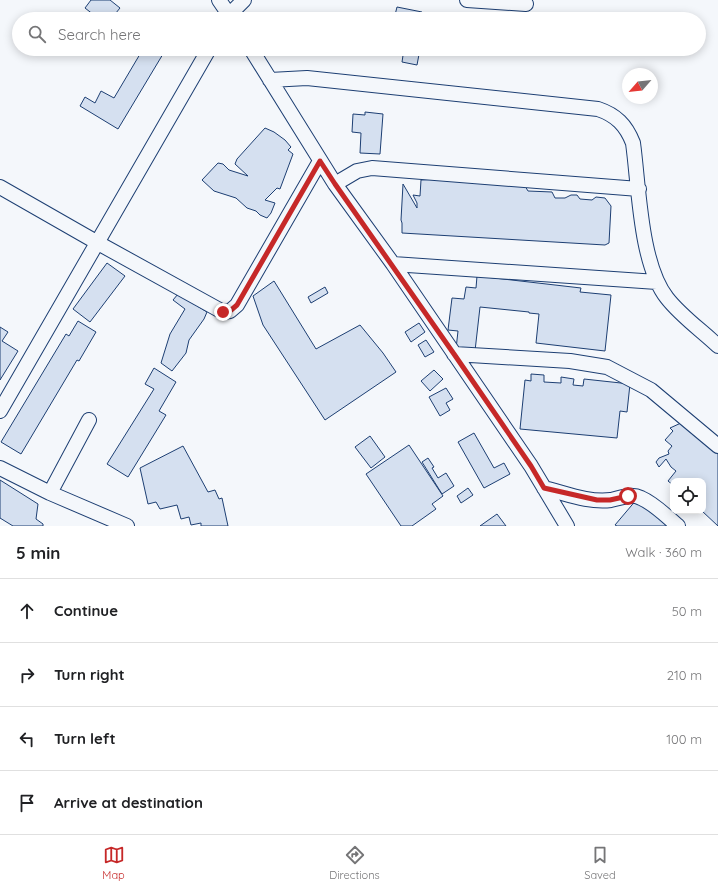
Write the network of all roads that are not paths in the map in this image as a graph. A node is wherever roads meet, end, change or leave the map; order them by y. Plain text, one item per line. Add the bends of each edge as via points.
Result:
1 (219, 0) edge
2 (244, 0) edge
3 (468, 0) edge
4 (526, 4) dead end
5 (226, 12) edge
6 (234, 12) edge
7 (205, 56) edge
8 (255, 56) edge
9 (270, 80) junction
10 (320, 161) junction
11 (335, 184) junction
12 (0, 187) edge
13 (639, 188) junction
14 (98, 243) junction
15 (393, 264) junction
16 (657, 282) junction
17 (718, 346) edge
18 (454, 354) junction
19 (0, 411) edge
20 (89, 420) dead end
21 (718, 446) edge
22 (0, 468) edge
23 (544, 488) junction
24 (50, 493) junction
25 (127, 526) edge
26 (567, 526) edge
27 (678, 526) edge

1 - 5 street
2 - 6 street
3 - 4 street
7 - 14 street
8 - 9 street
9 - 10 street
9 - 13 street via 307,78 598,109 616,118 630,134
10 - 11 street
10 - 14 street via 237,305 230,311 223,312
11 - 13 street via 357,172 372,168
11 - 15 street
12 - 14 street
13 - 16 street via 647,248
14 - 19 street
15 - 16 street
15 - 18 street
16 - 17 street via 678,310
18 - 21 street via 570,361 607,367 651,390
18 - 23 street
20 - 24 street
22 - 24 street
23 - 26 street
23 - 27 street via 597,500 640,497
24 - 25 street

